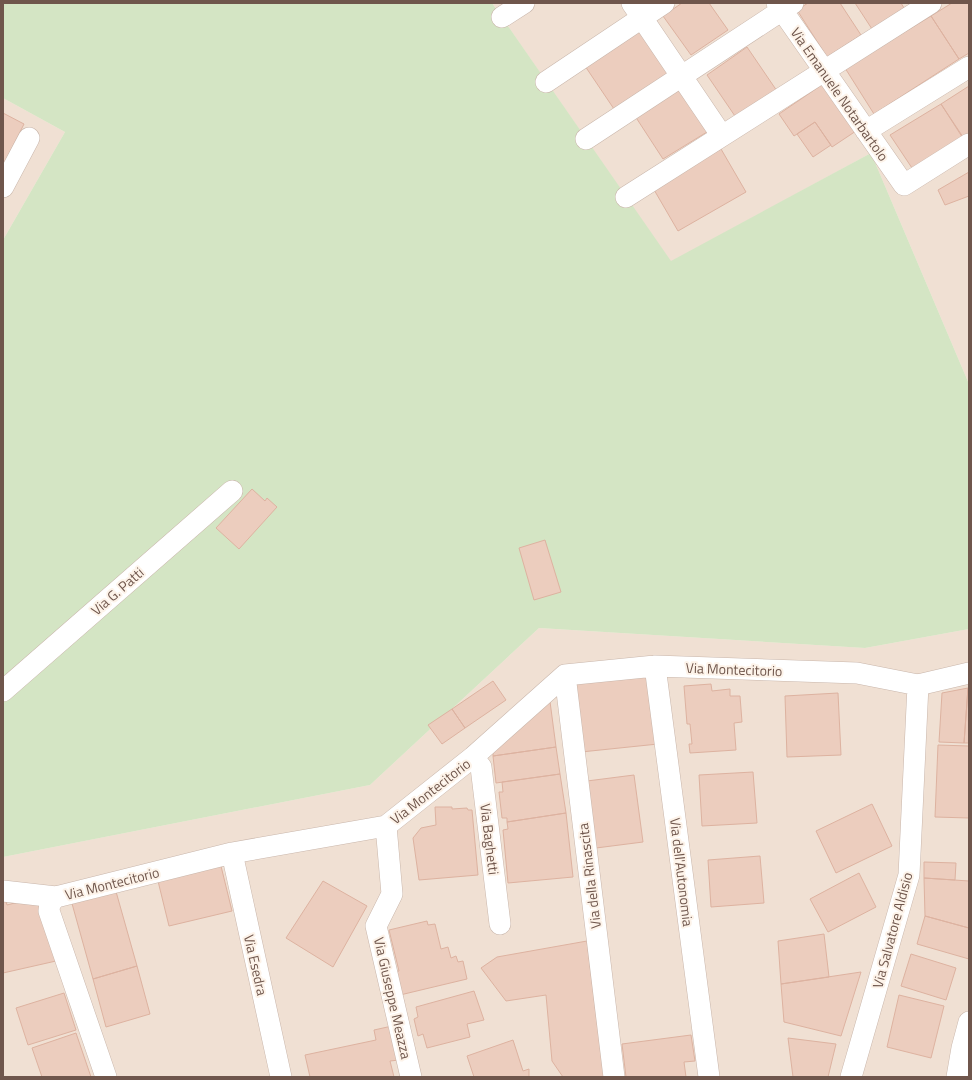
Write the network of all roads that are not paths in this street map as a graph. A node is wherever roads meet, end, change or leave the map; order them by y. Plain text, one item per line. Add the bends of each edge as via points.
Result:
1 (524, 3) edge
2 (664, 3) edge
3 (931, 3) edge
4 (784, 6) edge
5 (638, 10) edge
6 (502, 17) dead end
7 (969, 67) edge
8 (824, 71) junction
9 (682, 77) junction
10 (546, 82) dead end
11 (866, 131) junction
12 (722, 136) junction
13 (29, 138) dead end
14 (586, 139) dead end
15 (969, 144) edge
16 (3, 187) edge
17 (626, 197) dead end
18 (232, 491) dead end
19 (655, 666) junction
20 (969, 673) edge
21 (565, 674) junction
22 (918, 684) junction
23 (3, 691) edge
24 (473, 757) junction
25 (386, 826) junction
26 (232, 853) junction
27 (3, 891) edge
28 (56, 897) junction
29 (500, 924) dead end
30 (969, 1022) edge
31 (106, 1077) edge
32 (281, 1077) edge
33 (410, 1077) edge
34 (614, 1077) edge
35 (709, 1077) edge
36 (851, 1077) edge
37 (957, 1077) edge

1 - 6 street
2 - 5 street
3 - 8 street
4 - 8 street, Via Emanuele Notarbartolo
4 - 9 street
5 - 9 street
5 - 10 street
7 - 11 street
8 - 11 street, Via Emanuele Notarbartolo
8 - 12 street
9 - 12 street
9 - 14 street
11 - 15 street, Via Emanuele Notarbartolo via 904,185
12 - 17 street
13 - 16 street
18 - 23 street, Via G. Patti
19 - 21 street, Via Montecitorio
19 - 22 street, Via Montecitorio via 857,673
19 - 35 street, Via dell'Autonomia
20 - 22 street, Via Montecitorio
21 - 24 street, Via Montecitorio
21 - 34 street, Via della Rinascita
22 - 36 street, Via Salvatore Aldisio via 909,875
24 - 25 street, Via Montecitorio
24 - 29 street, Via Baghetti via 481,767
25 - 26 street, Via Montecitorio
25 - 33 street, Via Giuseppe Meazza via 392,894 376,926
26 - 28 street, Via Montecitorio
26 - 32 street, Via Esedra
27 - 28 street
28 - 31 street, Via Montecitorio via 50,902 49,911
30 - 37 street

